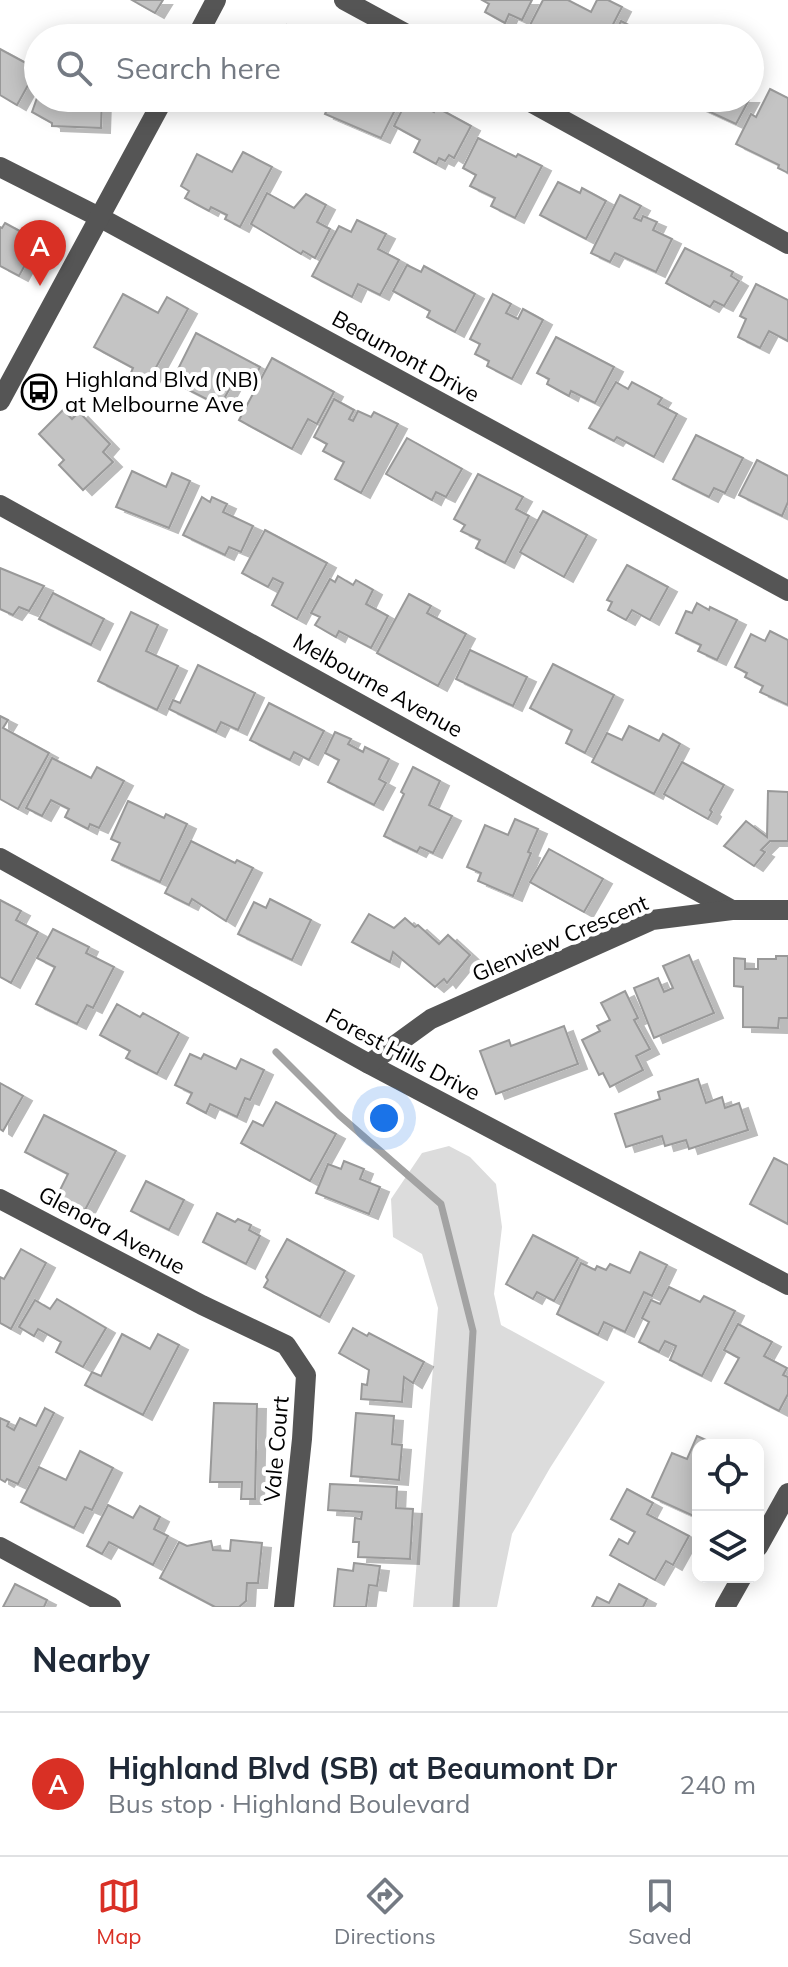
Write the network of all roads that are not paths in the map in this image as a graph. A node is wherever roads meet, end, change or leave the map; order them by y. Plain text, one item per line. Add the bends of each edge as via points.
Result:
1 (216, 0) edge
2 (344, 0) edge
3 (203, 24) edge
4 (388, 24) edge
5 (156, 112) edge
6 (548, 112) edge
7 (0, 167) edge
8 (99, 217) junction
9 (788, 244) edge
10 (0, 401) edge
11 (0, 505) edge
12 (788, 591) edge
13 (0, 858) edge
14 (732, 910) junction
15 (788, 910) edge
16 (369, 1064) junction
17 (0, 1199) edge
18 (788, 1285) edge
19 (202, 1305) joint
20 (788, 1493) edge
21 (764, 1536) edge
22 (0, 1547) edge
23 (739, 1583) edge
24 (111, 1607) edge
25 (284, 1607) edge
26 (725, 1607) edge

1 - 3 street
2 - 4 street
5 - 8 street
6 - 9 street
7 - 8 street, Beaumont Drive
8 - 10 street
8 - 12 street, Beaumont Drive
11 - 14 street, Melbourne Avenue
13 - 16 street, Forest Hills Drive
14 - 15 street, Glenview Crescent
14 - 16 street, Glenview Crescent via 652,920 431,1019
16 - 18 street, Forest Hills Drive
17 - 19 street, Glenora Avenue
19 - 25 street, Vale Court via 286,1345 306,1375
20 - 21 street
22 - 24 street
23 - 26 street

